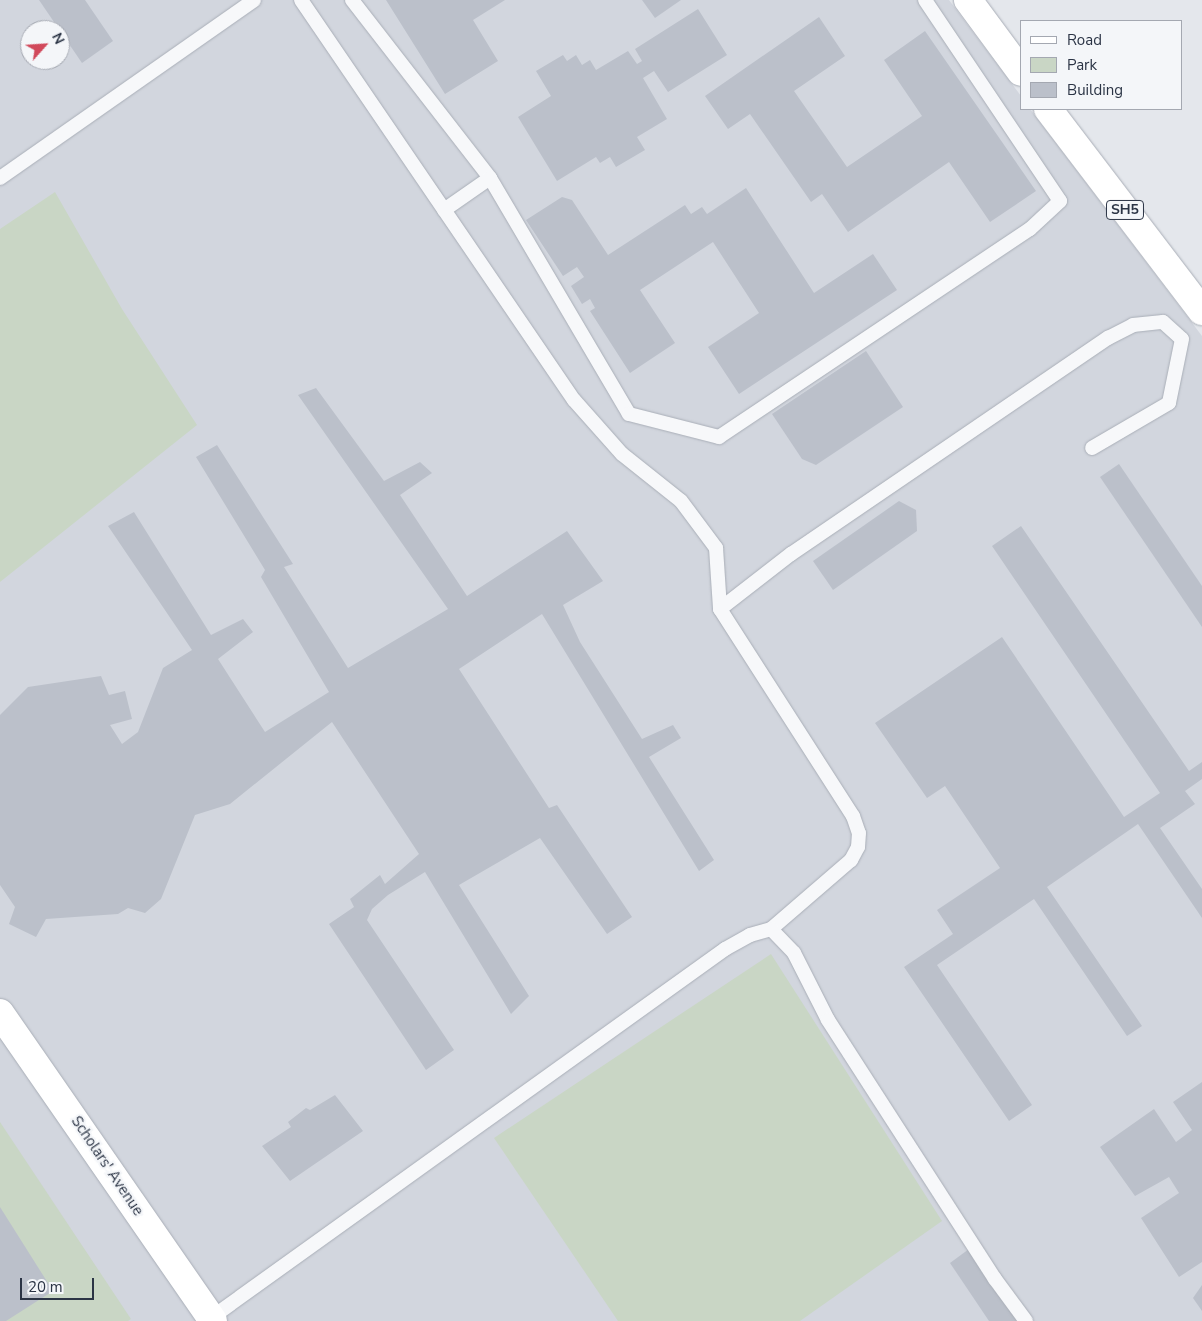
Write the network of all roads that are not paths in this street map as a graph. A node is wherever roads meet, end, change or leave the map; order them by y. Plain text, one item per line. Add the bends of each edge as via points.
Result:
1 (254, 0) edge
2 (300, 0) edge
3 (352, 0) edge
4 (925, 0) edge
5 (968, 0) edge
6 (1020, 71) edge
7 (1049, 110) edge
8 (0, 178) edge
9 (490, 178) junction
10 (444, 210) junction
11 (1202, 310) edge
12 (1092, 448) dead end
13 (720, 608) junction
14 (771, 929) junction
15 (0, 1013) edge
16 (212, 1319) edge
17 (1026, 1321) edge

1 - 8 lane
2 - 10 lane
3 - 9 lane
4 - 9 lane via 1060,201 1030,229 720,438 629,414
5 - 6 street
7 - 11 street, SH5
9 - 10 lane
10 - 13 lane via 574,400 622,454 681,501 716,548
12 - 13 lane via 1169,403 1182,339 1163,322 1133,325 1108,338 791,554
13 - 14 lane via 843,796 859,834 858,848 850,860
14 - 16 lane via 750,935 725,949
14 - 17 lane via 794,953 828,1020 995,1279
15 - 16 street, Scholars' Avenue

